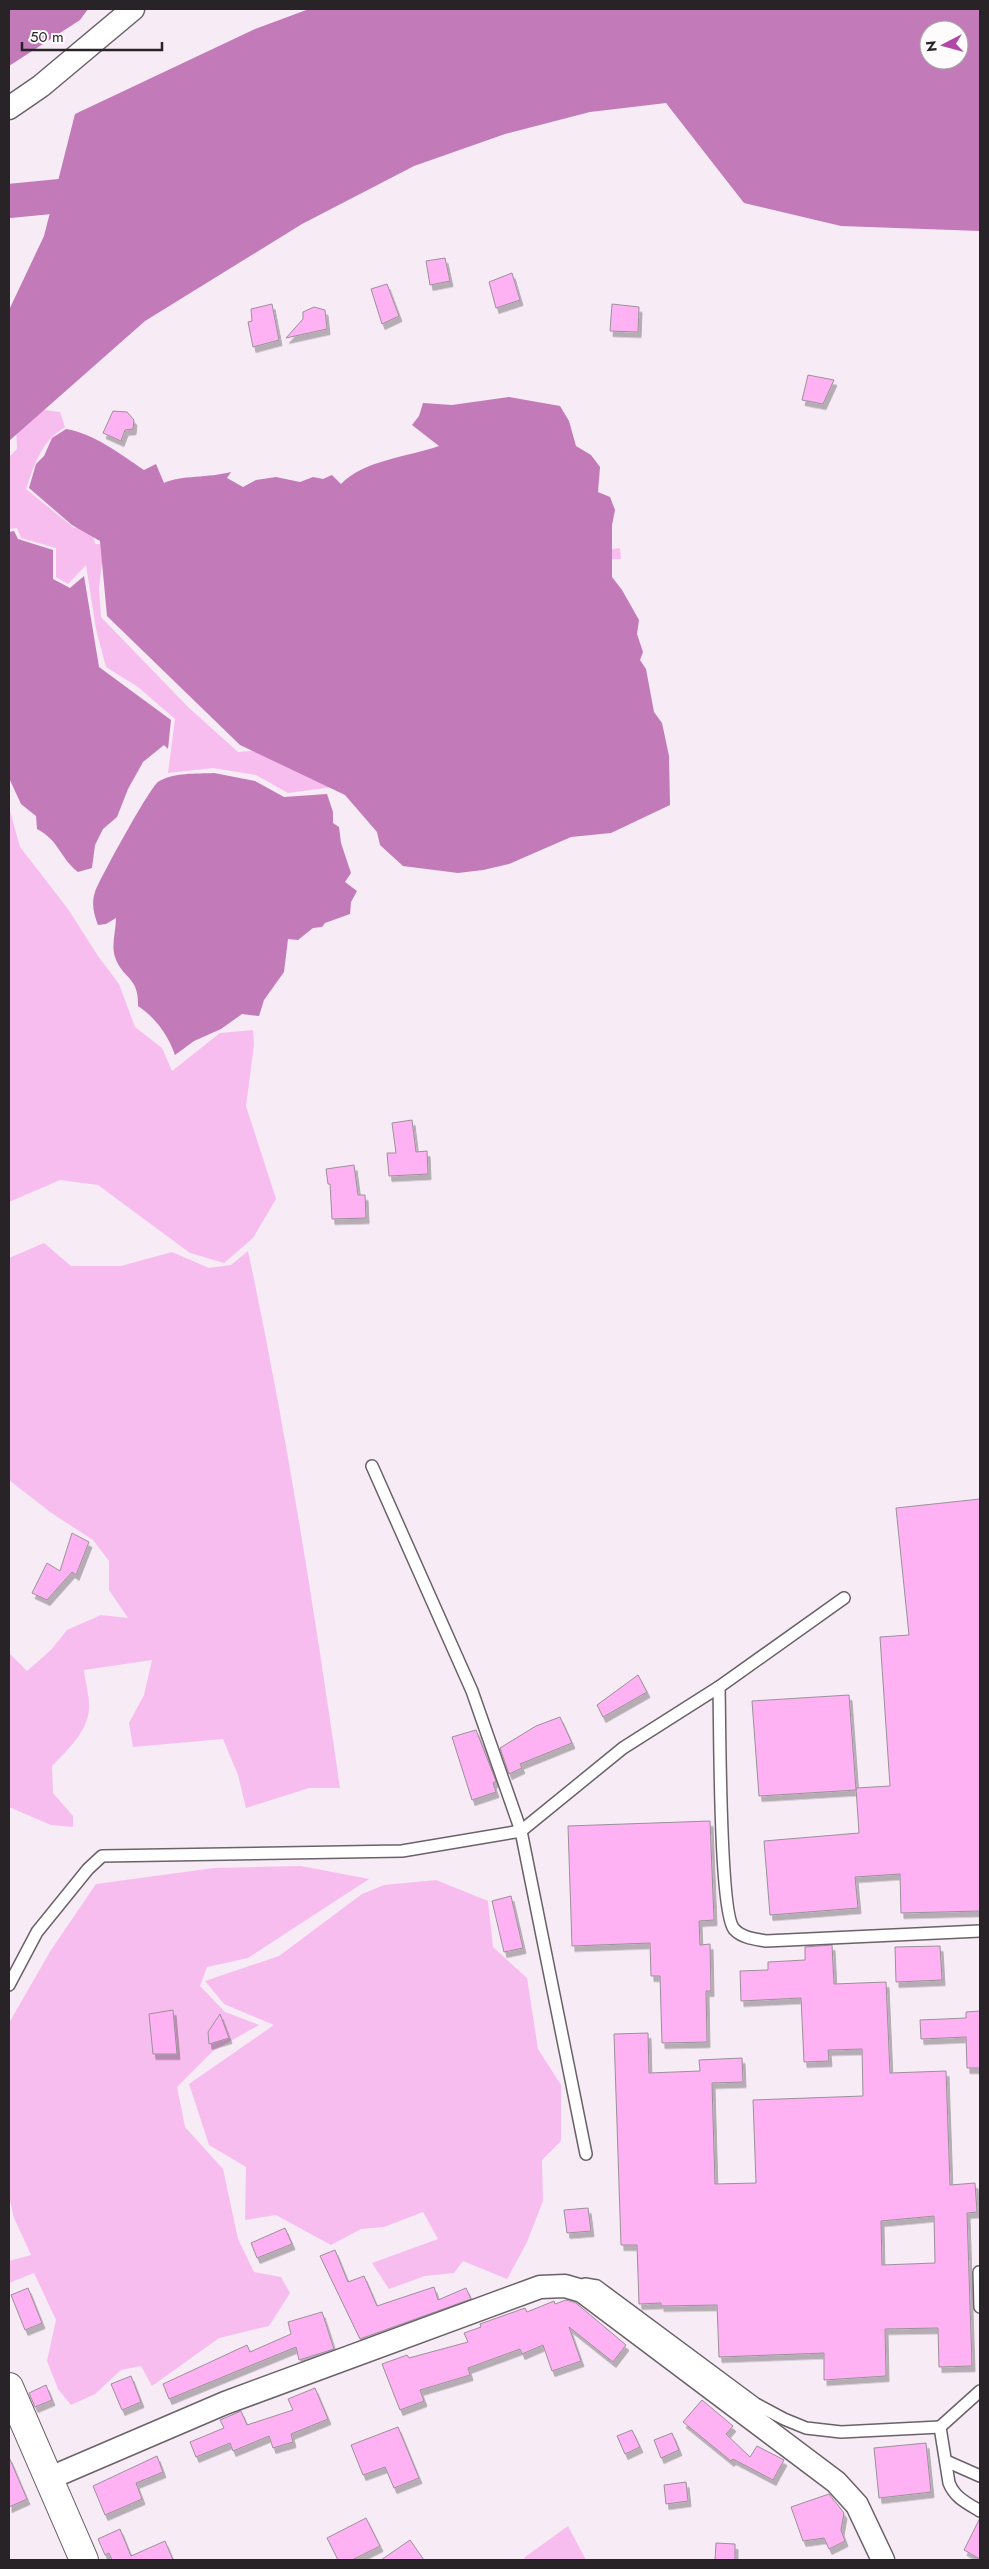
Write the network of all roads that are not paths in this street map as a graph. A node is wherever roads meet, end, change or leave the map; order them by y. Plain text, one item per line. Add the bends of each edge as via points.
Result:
1 (133, 9) edge
2 (9, 108) edge
3 (372, 1466) dead end
4 (844, 1598) dead end
5 (719, 1687) junction
6 (521, 1830) junction
7 (980, 1931) edge
8 (9, 1985) edge
9 (586, 2154) dead end
10 (979, 2272) edge
11 (574, 2288) junction
12 (980, 2307) edge
13 (9, 2387) edge
14 (980, 2391) edge
15 (940, 2427) junction
16 (946, 2461) junction
17 (980, 2476) edge
18 (50, 2478) junction
19 (980, 2511) edge
20 (84, 2560) edge
21 (883, 2560) edge

1 - 2 street via 42,86
3 - 6 lane via 472,1691
4 - 5 lane
5 - 6 lane via 623,1748
5 - 7 lane via 722,1828 728,1916 734,1929 748,1938 766,1941
6 - 8 lane via 402,1851 102,1856 37,1932
6 - 9 lane
10 - 12 lane
11 - 15 lane via 585,2284 597,2286 756,2404 806,2428 842,2432
11 - 18 street via 540,2287 225,2403
11 - 21 street via 836,2482 857,2506
13 - 18 street
14 - 15 lane
15 - 16 lane
16 - 17 lane
16 - 19 lane via 952,2491
18 - 20 street

